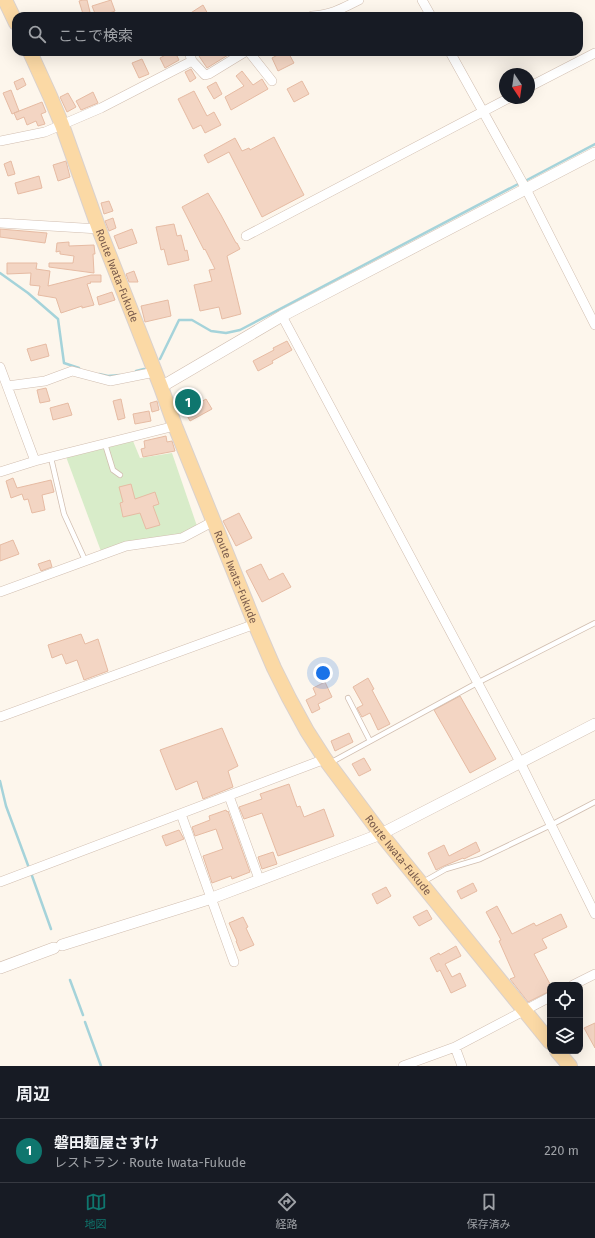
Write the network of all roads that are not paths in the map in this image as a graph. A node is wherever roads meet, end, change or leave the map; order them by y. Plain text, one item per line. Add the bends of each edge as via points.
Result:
1 (5, 0) edge
2 (360, 0) edge
3 (422, 0) edge
4 (336, 12) edge
5 (428, 12) edge
6 (12, 15) edge
7 (595, 53) edge
8 (32, 56) edge
9 (238, 56) edge
10 (252, 56) edge
11 (452, 56) edge
12 (190, 57) edge
13 (272, 81) dead end
14 (535, 84) edge
15 (499, 103) edge
16 (483, 111) junction
17 (62, 125) junction
18 (0, 141) edge
19 (595, 153) edge
20 (526, 189) junction
21 (0, 223) edge
22 (99, 229) junction
23 (246, 236) dead end
24 (282, 316) junction
25 (595, 325) edge
26 (0, 367) edge
27 (155, 372) junction
28 (7, 386) junction
29 (161, 387) junction
30 (175, 426) junction
31 (105, 444) junction
32 (51, 458) junction
33 (35, 461) junction
34 (0, 472) edge
35 (120, 475) dead end
36 (214, 521) junction
37 (85, 560) junction
38 (0, 592) edge
39 (595, 623) edge
40 (255, 624) junction
41 (478, 683) junction
42 (348, 698) dead end
43 (0, 717) edge
44 (595, 724) edge
45 (370, 741) junction
46 (327, 762) junction
47 (520, 762) junction
48 (229, 796) junction
49 (595, 802) edge
50 (181, 814) junction
51 (551, 825) junction
52 (381, 834) junction
53 (259, 880) junction
54 (0, 882) edge
55 (421, 883) junction
56 (212, 898) junction
57 (595, 914) edge
58 (234, 962) dead end
59 (0, 968) edge
60 (595, 974) edge
61 (580, 982) edge
62 (547, 999) edge
63 (524, 1011) junction
64 (547, 1038) edge
65 (455, 1047) junction
66 (560, 1054) edge
67 (403, 1066) edge
68 (462, 1066) edge
69 (570, 1066) edge

1 - 6 main road
2 - 4 street
3 - 5 street
7 - 14 street
8 - 17 main road, Route Iwata-Fukude
9 - 12 street via 204,75
10 - 13 street
11 - 16 street
12 - 17 street via 101,108
15 - 16 street
16 - 20 street
16 - 23 street
17 - 18 street via 45,132
17 - 22 main road, Route Iwata-Fukude
19 - 20 street
20 - 24 street
20 - 25 street
21 - 22 street
22 - 27 main road, Route Iwata-Fukude
24 - 29 street
24 - 41 street
26 - 28 street
27 - 28 street via 110,381 72,371 45,381
27 - 29 main road, Route Iwata-Fukude
28 - 33 street
29 - 30 main road, Route Iwata-Fukude
30 - 31 street
30 - 36 main road, Route Iwata-Fukude
31 - 32 street
31 - 35 lane via 113,470
32 - 33 street
32 - 37 lane via 64,514
33 - 34 street
36 - 37 street via 182,538 126,546
36 - 40 main road, Route Iwata-Fukude
37 - 38 street
39 - 41 lane
40 - 43 street
40 - 46 main road, Route Iwata-Fukude via 289,698
41 - 45 lane
41 - 47 street
42 - 45 lane
44 - 47 street
45 - 46 lane
46 - 48 street
46 - 52 main road, Route Iwata-Fukude
47 - 51 street
47 - 52 street
48 - 50 street
48 - 53 street
49 - 51 lane
50 - 54 street
50 - 56 street
51 - 55 lane via 480,859 446,869
51 - 57 street
52 - 53 street
52 - 55 main road, Route Iwata-Fukude
53 - 56 street
55 - 63 main road, Route Iwata-Fukude
56 - 58 street
56 - 59 street
60 - 61 street
62 - 63 street
63 - 64 main road, Route Iwata-Fukude
63 - 65 street
65 - 67 street
65 - 68 street
66 - 69 main road

